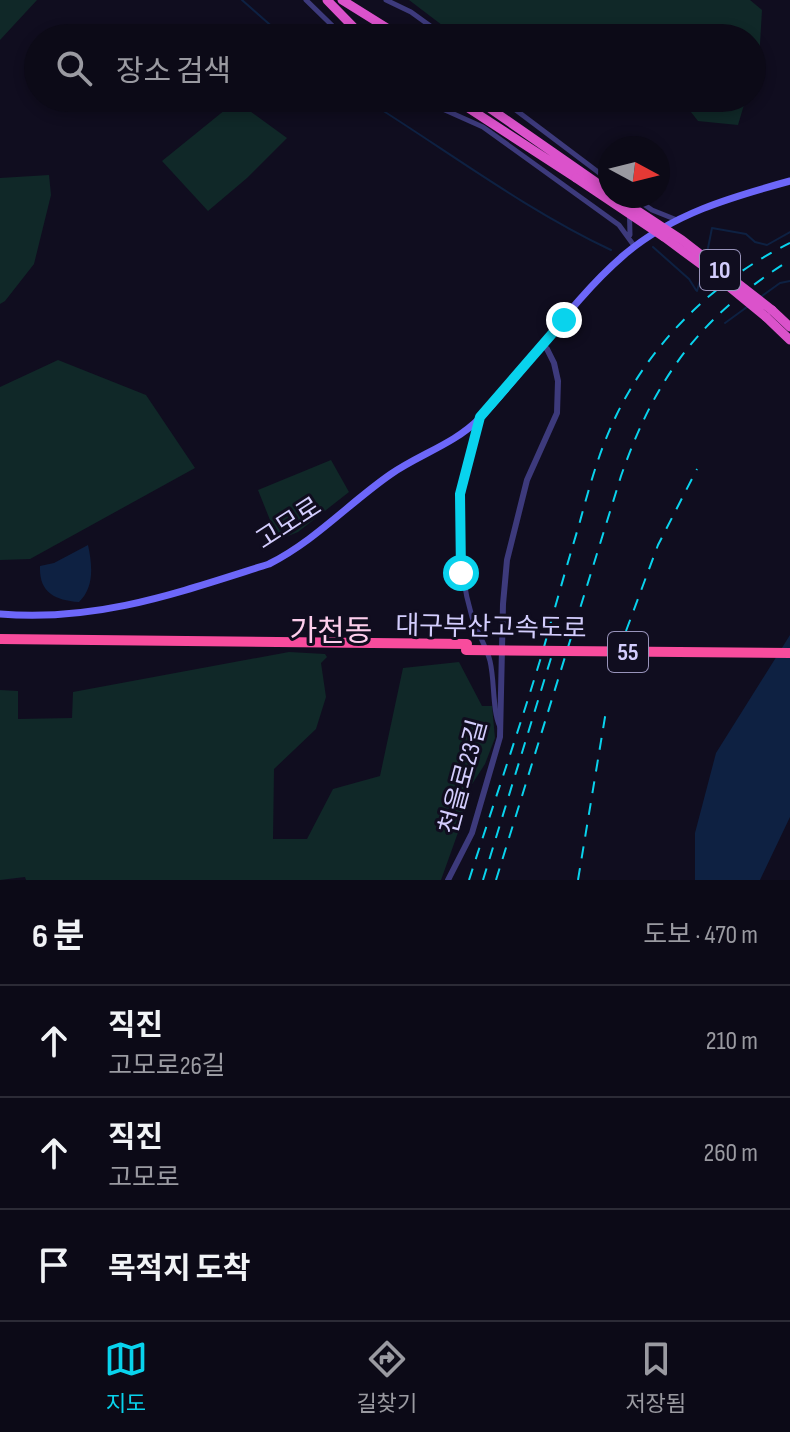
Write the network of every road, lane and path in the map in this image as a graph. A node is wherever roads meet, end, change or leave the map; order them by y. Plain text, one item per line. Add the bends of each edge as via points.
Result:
1 (306, 0) edge
2 (327, 0) edge
3 (386, 0) edge
4 (346, 2) edge
5 (331, 24) edge
6 (350, 24) edge
7 (381, 24) edge
8 (428, 24) edge
9 (449, 112) edge
10 (477, 112) edge
11 (494, 112) edge
12 (519, 112) edge
13 (598, 172) edge
14 (578, 175) junction
15 (790, 181) edge
16 (598, 186) edge
17 (630, 208) edge
18 (633, 208) edge
19 (649, 208) edge
20 (630, 217) junction
21 (677, 220) junction
22 (613, 221) junction
23 (630, 238) junction
24 (635, 247) junction
25 (769, 314) junction
26 (790, 327) edge
27 (790, 340) edge
28 (542, 345) junction
29 (480, 417) junction
30 (462, 434) junction
31 (472, 446) junction
32 (0, 614) edge
33 (0, 639) edge
34 (0, 646) edge
35 (316, 646) junction
36 (467, 647) junction
37 (790, 647) edge
38 (790, 653) edge
39 (501, 728) junction
40 (448, 880) edge

1 - 5 street
2 - 6 highway
3 - 8 street
4 - 7 highway
9 - 22 street via 483,127
10 - 14 highway, 10
11 - 14 highway, 10
12 - 13 street
14 - 16 highway, 10
14 - 25 highway, 10, bridge
15 - 21 main road, 고모로
17 - 20 street
18 - 25 highway, 10, bridge via 682,240
19 - 21 street
20 - 22 street
20 - 23 street
21 - 24 main road, 고모로
22 - 23 street
23 - 24 street
24 - 28 main road, 고모로
25 - 26 highway, 10
25 - 27 highway, 10
28 - 29 main road, 고모로
28 - 39 street, 천을로23길 via 558,381 557,413 527,480 513,531 503,604
29 - 30 main road, 고모로
29 - 31 street
30 - 31 street
30 - 32 main road, 고모로 via 392,473 302,546 269,564 121,608 61,616
31 - 39 street via 460,494 461,573 489,658
33 - 35 highway, 대구부산고속도로 / 55
34 - 35 highway, 대구부산고속도로 / 55
35 - 36 highway, 대구부산고속도로 / 55
36 - 37 highway, 대구부산고속도로 / 55
36 - 38 highway, 대구부산고속도로 / 55, bridge
39 - 40 street, 천을로23길 via 472,833

